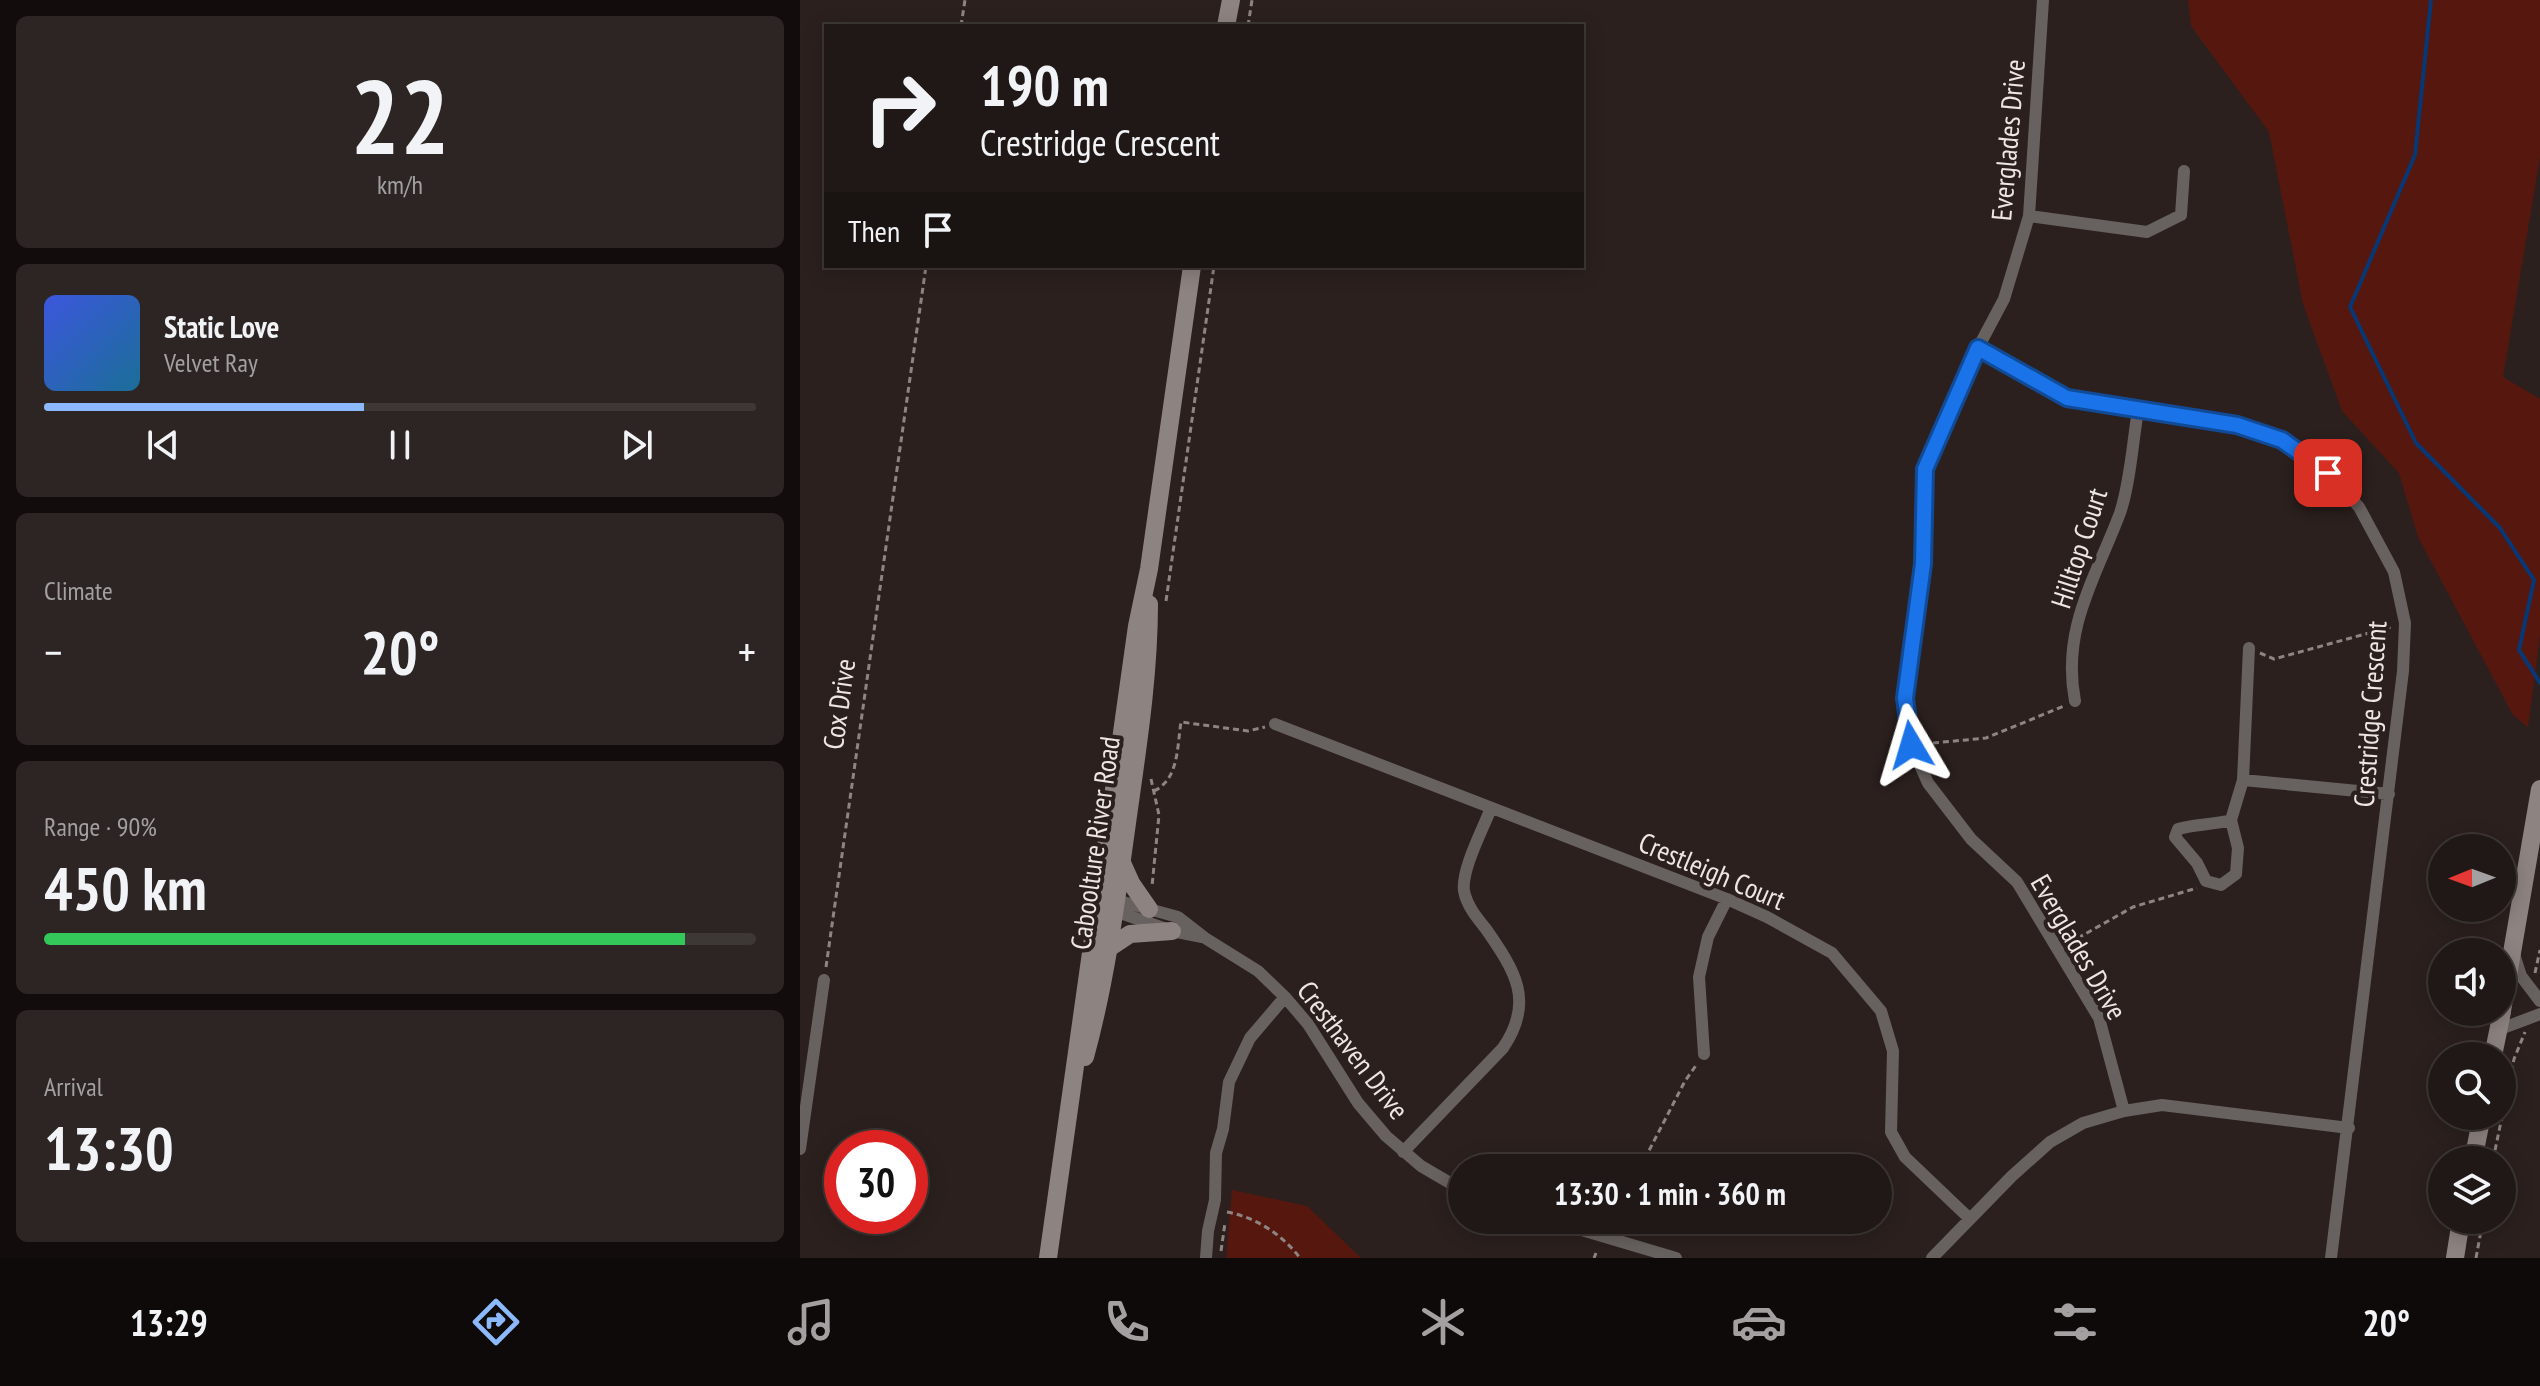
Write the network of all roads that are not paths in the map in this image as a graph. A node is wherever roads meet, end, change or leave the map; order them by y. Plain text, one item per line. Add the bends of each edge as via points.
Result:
1 (1231, 0) edge
2 (2043, 0) edge
3 (1226, 24) edge
4 (2184, 171) dead end
5 (2029, 216) junction
6 (1192, 268) edge
7 (1978, 348) junction
8 (2138, 410) junction
9 (1149, 569) junction
10 (2249, 648) road end
11 (2075, 701) road end
12 (1275, 724) road end
13 (2243, 780) junction
14 (2540, 789) edge
15 (2389, 794) junction
16 (1491, 808) junction
17 (2231, 820) junction
18 (1122, 861) junction
19 (1727, 899) junction
20 (1150, 902) junction
21 (1106, 903) junction
22 (1172, 931) junction
23 (1205, 938) junction
24 (2515, 938) edge
25 (1109, 948) junction
26 (2516, 960) edge
27 (824, 980) road end
28 (1285, 997) junction
29 (2540, 1001) edge
30 (1704, 1054) road end
31 (2124, 1111) junction
32 (1069, 1119) junction
33 (2349, 1128) junction
34 (800, 1149) edge
35 (1403, 1152) junction
36 (1448, 1183) edge
37 (1970, 1219) junction
38 (1595, 1234) edge
39 (2459, 1234) edge
40 (1210, 1255) edge
41 (1048, 1258) edge
42 (1676, 1258) edge
43 (1932, 1258) edge
44 (2331, 1258) edge
45 (2455, 1258) edge

1 - 3 main road
2 - 5 street, Everglades Drive
4 - 5 street via 2181,215 2147,232
5 - 7 street, Everglades Drive via 2004,299
6 - 9 main road, Caboolture River Road
7 - 8 street, Crestridge Crescent via 2067,398
7 - 31 street, Everglades Drive via 1925,469 1923,564 1905,698 1911,745 1928,783 1971,839 2017,882 2099,1018
8 - 11 street, Hilltop Court via 2121,510 2082,600 2070,674
8 - 15 street, Crestridge Crescent via 2237,425 2282,440 2328,473 2359,507 2394,572 2405,623
9 - 18 main road, Caboolture River Road via 1142,707
9 - 21 main road, Caboolture River Road via 1137,626
10 - 13 street
12 - 16 street, Crestleigh Court
13 - 15 street
13 - 17 street
14 - 24 main road
15 - 33 street, Crestridge Crescent
16 - 19 street, Crestleigh Court
16 - 35 street via 1464,892 1514,973 1520,1014 1503,1048
17 - 17 street via 2238,848 2236,874 2221,885 2206,881 2175,837 2178,829
18 - 20 main road via 1131,883
18 - 21 main road, Caboolture River Road
19 - 30 street via 1708,937 1699,977
19 - 37 street, Crestleigh Court via 1832,953 1881,1011 1893,1051 1891,1132 1905,1157
20 - 21 street, Cresthaven Drive
20 - 23 street, Cresthaven Drive
21 - 22 street, Cresthaven Drive
21 - 25 main road, Caboolture River Road
21 - 32 main road, Caboolture River Road
22 - 23 street, Cresthaven Drive
22 - 25 main road via 1138,932
23 - 28 street, Cresthaven Drive via 1242,959
25 - 32 main road, Caboolture River Road
26 - 29 street
27 - 34 street
28 - 35 street, Cresthaven Drive via 1358,1103
28 - 40 street via 1250,1038 1229,1082 1216,1153
31 - 33 street via 2162,1105
31 - 37 street via 2083,1123 2050,1142
32 - 41 main road, Caboolture River Road
33 - 44 street, Crestridge Crescent
35 - 36 street, Cresthaven Drive
37 - 43 street
38 - 42 street
39 - 45 main road

